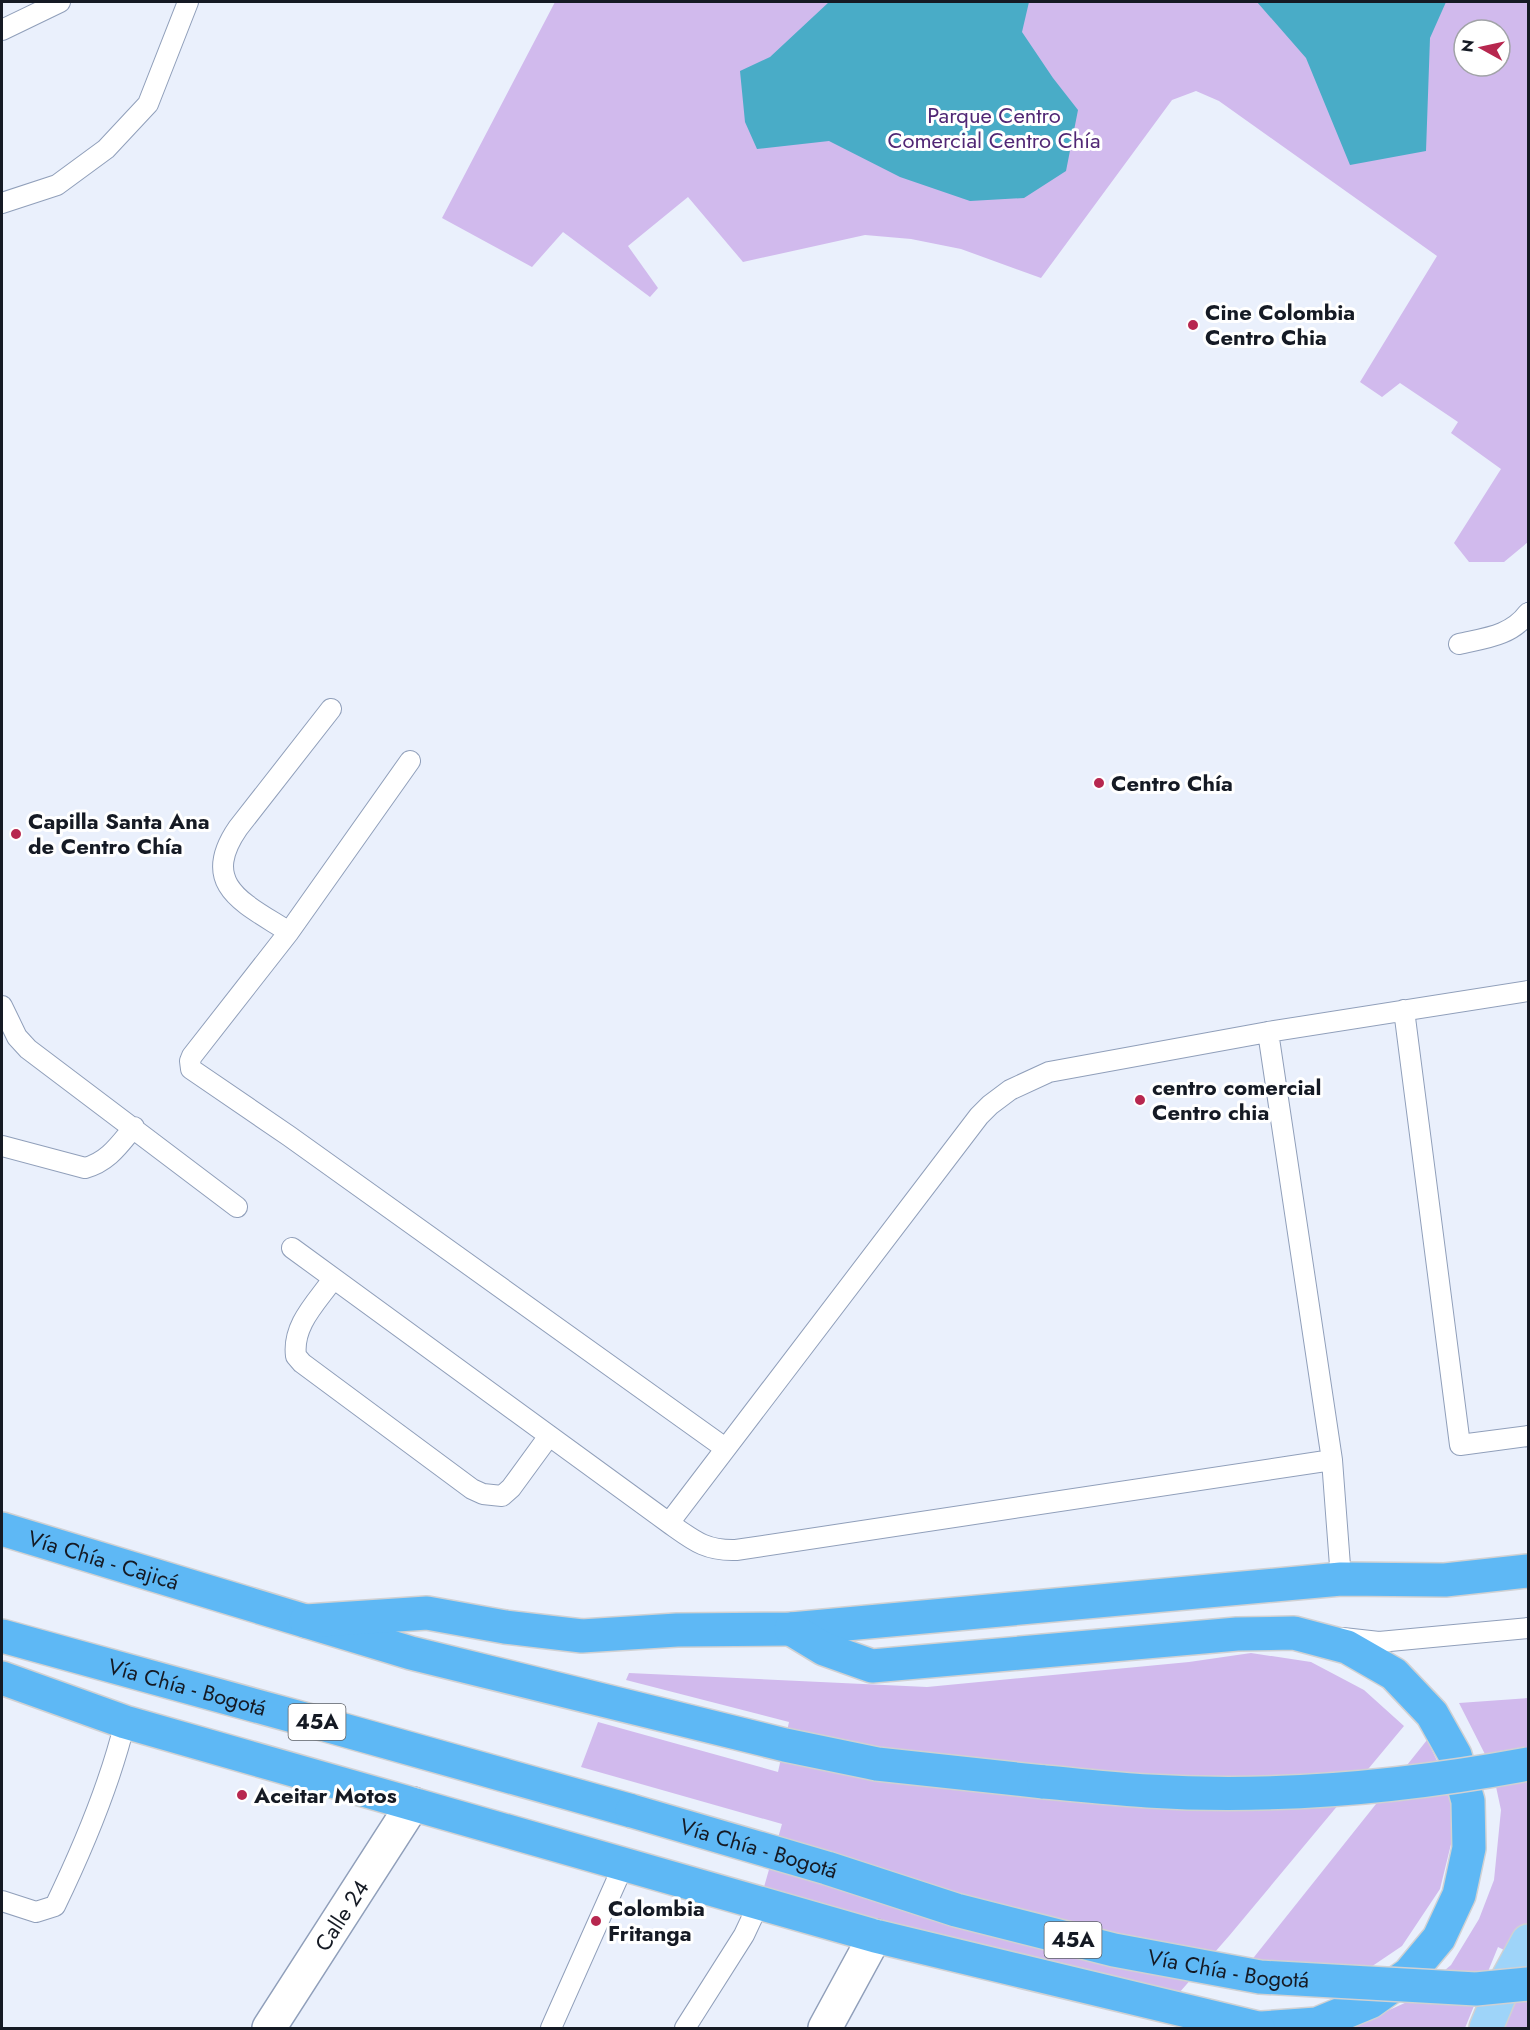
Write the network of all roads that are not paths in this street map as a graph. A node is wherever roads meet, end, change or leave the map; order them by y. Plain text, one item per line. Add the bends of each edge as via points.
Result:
1 (60, 2) edge
2 (188, 2) edge
3 (2, 30) edge
4 (2, 203) edge
5 (1528, 613) edge
6 (1459, 644) dead end
7 (331, 710) dead end
8 (410, 761) dead end
9 (289, 932) junction
10 (1528, 991) edge
11 (2, 1006) edge
12 (1404, 1011) junction
13 (1268, 1032) junction
14 (134, 1127) junction
15 (2, 1146) edge
16 (237, 1207) dead end
17 (292, 1248) dead end
18 (333, 1279) junction
19 (549, 1436) junction
20 (1528, 1436) edge
21 (725, 1448) junction
22 (1332, 1461) junction
23 (669, 1523) junction
24 (2, 1529) edge
25 (1528, 1571) edge
26 (1341, 1579) junction
27 (306, 1621) junction
28 (1528, 1628) edge
29 (791, 1629) junction
30 (1294, 1633) junction
31 (2, 1636) edge
32 (2, 1678) edge
33 (125, 1722) junction
34 (1528, 1764) edge
35 (413, 1804) junction
36 (624, 1864) junction
37 (2, 1901) edge
38 (759, 1903) junction
39 (875, 1936) junction
40 (1528, 1941) edge
41 (1528, 1984) edge
42 (1206, 2024) edge
43 (269, 2028) edge
44 (551, 2028) edge
45 (685, 2028) edge
46 (825, 2028) edge
47 (1260, 2028) edge
48 (1486, 2028) edge

1 - 3 lane
2 - 4 lane via 148,104 106,149 57,185
5 - 6 lane via 1505,633
7 - 9 lane via 238,828 224,854 224,877 238,899
8 - 9 lane
9 - 21 lane via 192,1056 190,1066 194,1073 289,1136
10 - 12 lane
11 - 14 lane via 17,1037 28,1049
12 - 13 lane
12 - 20 lane via 1460,1445
13 - 21 lane via 1049,1072 1010,1090 990,1105
13 - 22 lane
14 - 15 lane via 110,1156 98,1165 85,1167
14 - 16 lane
17 - 18 lane
18 - 19 lane
18 - 19 lane via 296,1334 296,1356 472,1489 502,1496
19 - 23 lane
21 - 23 lane
22 - 23 lane via 736,1550 698,1544
22 - 26 lane
24 - 27 highway, Vía Chía - Cajicá
25 - 26 highway via 1445,1580
26 - 29 highway
27 - 29 highway via 427,1613 505,1628 582,1636
27 - 34 highway, Vía Chía - Cajicá, bridge via 411,1653 877,1764 1150,1791 1257,1793 1363,1788
28 - 30 lane via 1379,1642
29 - 30 highway via 824,1649 872,1666 1237,1634
30 - 47 highway via 1347,1647 1394,1674 1432,1714 1455,1755 1465,1790 1469,1848 1459,1895 1439,1938 1409,1974 1371,2002 1317,2024
31 - 41 highway, Vía Chía - Bogotá / 45A, bridge via 632,1811 956,1910 1114,1950 1260,1977 1476,1989
32 - 33 highway
33 - 35 highway
33 - 37 lane via 117,1754 56,1906 36,1912
35 - 36 highway
35 - 43 street, Calle 24
36 - 38 highway
36 - 44 lane
38 - 39 highway
38 - 45 lane via 744,1935
39 - 42 highway
39 - 46 street
40 - 48 main road
42 - 47 highway

